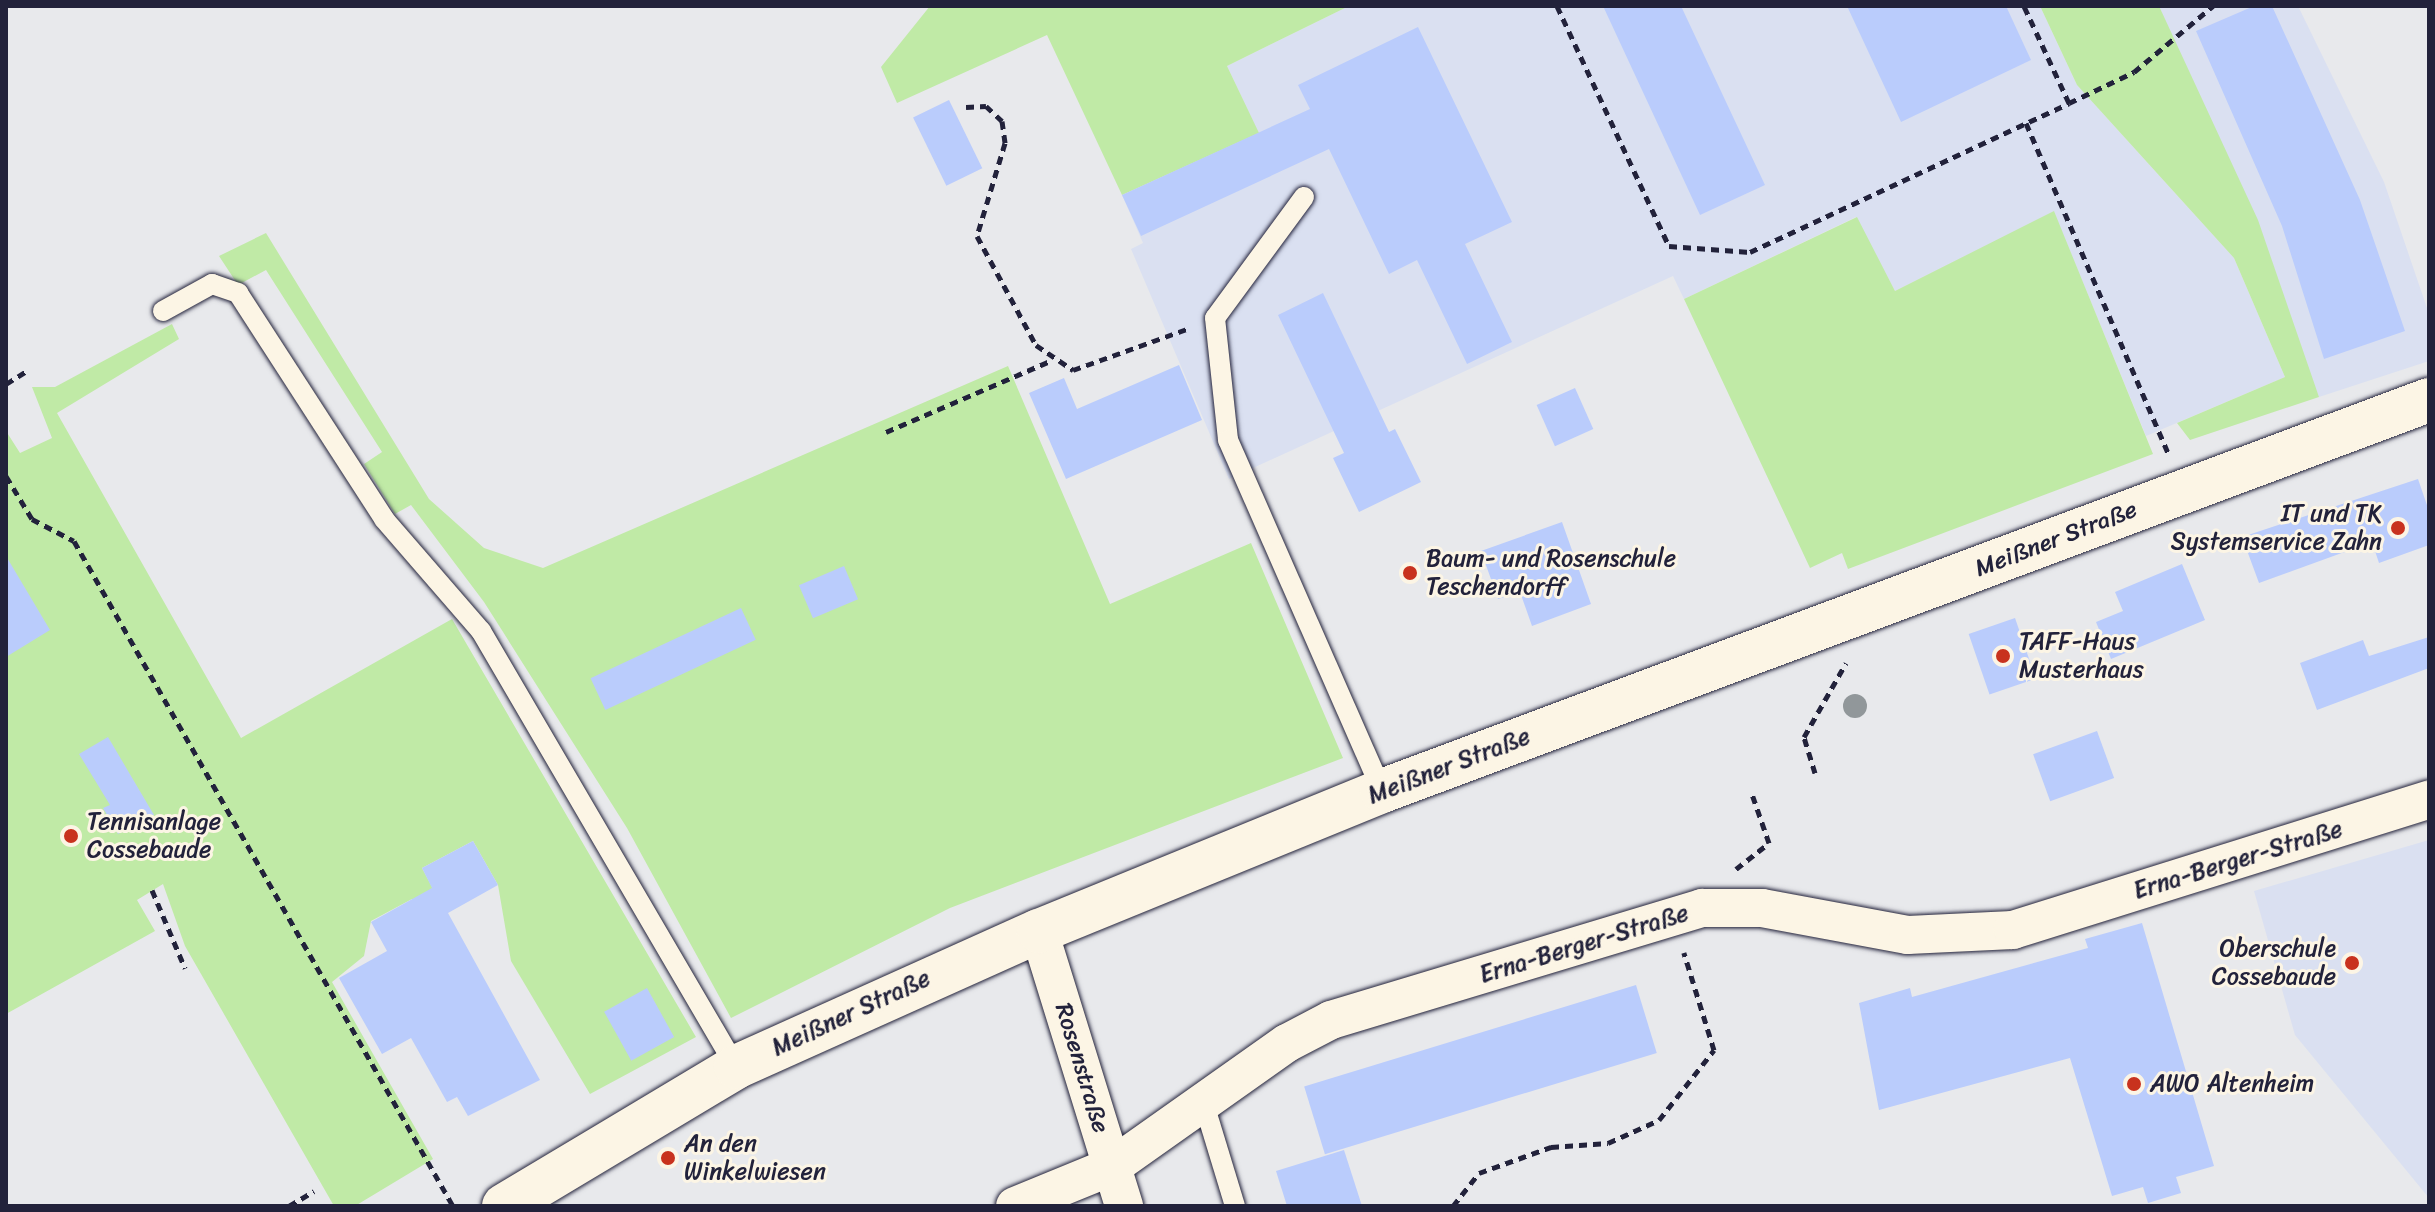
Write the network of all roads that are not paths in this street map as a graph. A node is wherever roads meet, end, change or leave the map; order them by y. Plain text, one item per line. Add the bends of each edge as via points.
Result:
1 (1304, 197) dead end
2 (163, 311) dead end
3 (2429, 400) edge
4 (1382, 791) junction
5 (2429, 800) edge
6 (1039, 931) junction
7 (736, 1067) junction
8 (1204, 1104) junction
9 (1113, 1166) junction
10 (504, 1206) edge
11 (1015, 1206) edge
12 (1124, 1206) edge
13 (1235, 1206) edge

1 - 4 lane via 1215,318 1228,440
2 - 7 lane via 212,284 238,293 384,519 481,631
3 - 4 main road, Meißner Straße
4 - 6 main road, Meißner Straße
5 - 8 street, Erna-Berger-Straße via 2013,930 1908,935 1762,908 1688,913 1331,1020
6 - 7 main road, Meißner Straße
6 - 9 street, Rosenstraße
7 - 10 main road, Meißner Straße
8 - 9 street, Erna-Berger-Straße
8 - 13 lane
9 - 11 street, Erna-Berger-Straße
9 - 12 street, Rosenstraße

